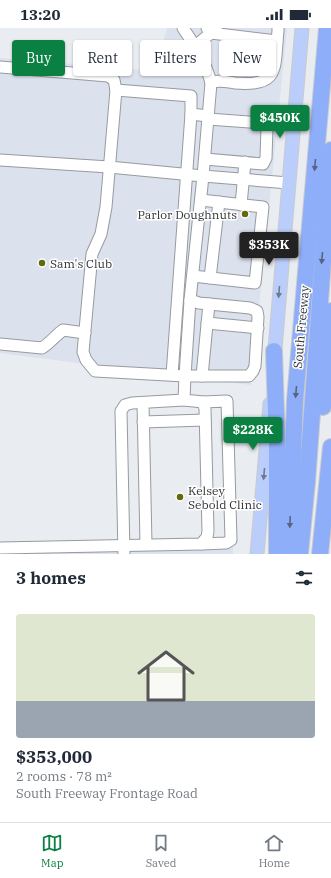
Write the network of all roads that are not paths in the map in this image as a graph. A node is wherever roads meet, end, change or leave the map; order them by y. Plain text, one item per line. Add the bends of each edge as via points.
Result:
1 (183, 28) edge
2 (278, 28) edge
3 (302, 28) edge
4 (327, 28) edge
5 (212, 30) edge
6 (191, 40) edge
7 (201, 40) edge
8 (277, 41) junction
9 (0, 68) edge
10 (209, 76) edge
11 (211, 83) junction
12 (116, 90) junction
13 (191, 114) junction
14 (208, 117) junction
15 (331, 150) edge
16 (205, 159) junction
17 (0, 160) edge
18 (245, 162) junction
19 (110, 167) junction
20 (186, 175) junction
21 (203, 176) junction
22 (244, 180) junction
23 (289, 183) junction
24 (201, 200) junction
25 (219, 202) junction
26 (241, 205) junction
27 (193, 276) junction
28 (210, 278) junction
29 (190, 300) junction
30 (209, 304) junction
31 (325, 313) edge
32 (207, 323) junction
33 (258, 328) junction
34 (85, 333) junction
35 (0, 344) edge
36 (274, 351) junction
37 (172, 376) junction
38 (185, 376) junction
39 (202, 376) junction
40 (184, 400) junction
41 (203, 402) junction
42 (143, 403) junction
43 (205, 420) junction
44 (143, 422) junction
45 (331, 447) edge
46 (146, 544) junction
47 (200, 544) junction
48 (0, 548) edge
49 (124, 549) edge
50 (257, 554) edge
51 (277, 554) edge
52 (289, 554) edge
53 (300, 554) edge
54 (310, 554) edge
55 (320, 554) edge

1 - 6 lane
2 - 8 lane
3 - 23 main road
4 -> 52 highway, South Freeway via 295,400
5 - 7 lane
5 - 8 lane
8 - 11 lane via 275,68 271,77 262,83
9 - 12 lane via 108,76 114,80
10 - 11 lane
11 - 14 lane
12 - 13 lane via 191,96
12 - 19 lane
13 - 14 lane
13 - 20 lane
14 - 16 lane
14 - 18 lane via 263,123 267,127 266,158 263,164
15 -> 31 highway
16 - 18 lane
16 - 21 lane
17 - 19 lane
18 - 22 lane
19 - 20 lane
19 - 34 lane via 101,234 92,254
20 - 21 lane
20 - 37 lane
21 - 22 lane
21 - 24 lane
22 - 23 lane
22 - 26 lane
23 -> 36 main road
24 - 25 lane
24 - 27 lane
25 - 26 lane
25 - 28 lane
26 - 28 lane via 263,207 255,283
27 - 28 lane
27 - 29 lane
29 - 30 lane
29 - 38 lane
30 - 32 lane
30 - 33 lane via 257,311
31 - 53 highway
31 - 54 highway
32 - 33 lane
32 - 39 lane
33 - 39 lane via 254,371 248,376
34 - 35 lane via 63,330 42,348
34 - 37 lane via 83,352 95,371
36 -> 50 main road
36 - 51 highway
37 - 38 lane
38 - 39 lane
38 - 40 lane
40 - 41 lane
40 - 42 lane
41 - 43 lane
41 - 47 lane via 227,401 230,540 226,543
42 - 44 lane
42 - 49 lane via 125,405 121,411
43 - 44 lane
43 - 47 lane via 208,531 207,537
44 - 46 lane
45 - 55 highway
46 - 47 lane
46 - 49 lane
48 - 49 lane

